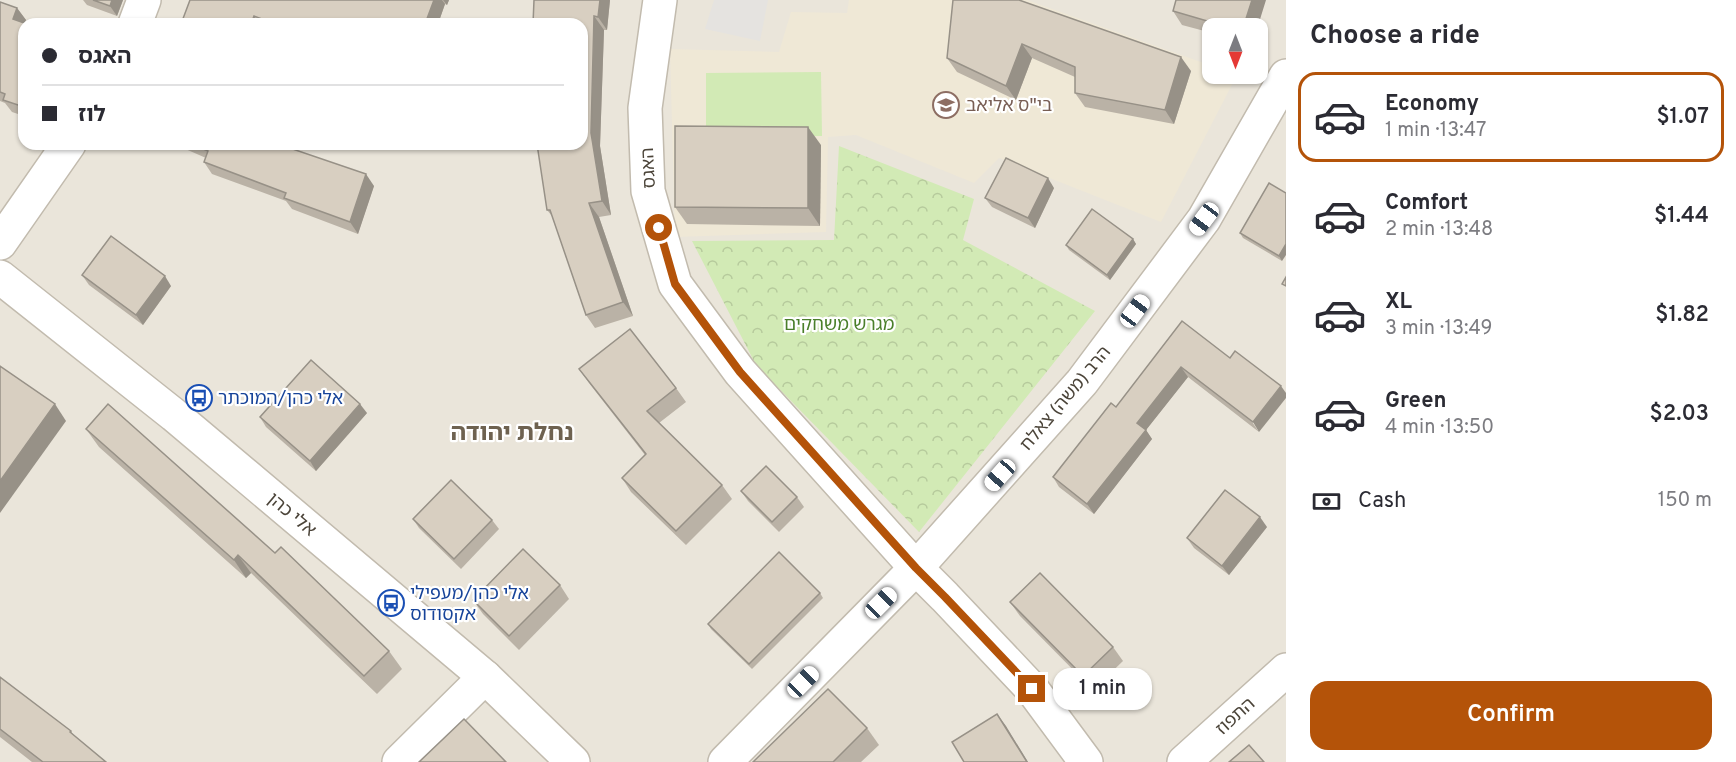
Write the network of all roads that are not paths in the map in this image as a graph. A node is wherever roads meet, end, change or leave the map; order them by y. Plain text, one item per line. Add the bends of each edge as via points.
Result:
1 (144, 0) edge
2 (660, 0) edge
3 (137, 18) edge
4 (1286, 76) edge
5 (65, 150) edge
6 (0, 243) edge
7 (0, 277) edge
8 (916, 568) junction
9 (1286, 670) edge
10 (485, 677) junction
11 (399, 762) edge
12 (573, 762) edge
13 (725, 762) edge
14 (1086, 762) edge
15 (1184, 762) edge

1 - 3 street
2 - 8 street, האגס via 645,108 648,191 675,284 740,372
4 - 8 street, הרב (משה) צאלח via 1204,219 1095,365
5 - 6 street
7 - 10 street, אלי כהן via 174,415
8 - 13 street, הרב (משה) צאלח
8 - 14 street, האגס via 1032,689
9 - 15 street, התפוז
10 - 11 street
10 - 12 street, אלי כהן

